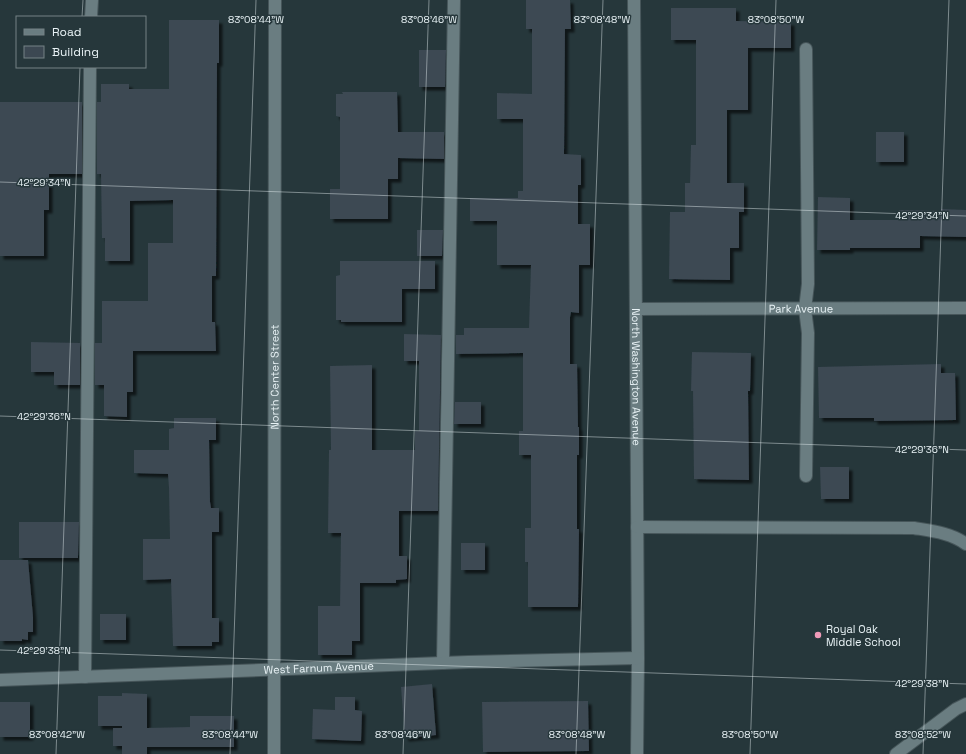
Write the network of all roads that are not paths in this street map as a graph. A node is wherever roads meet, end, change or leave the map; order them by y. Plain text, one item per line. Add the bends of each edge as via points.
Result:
1 (92, 0) edge
2 (275, 0) edge
3 (454, 0) edge
4 (634, 0) edge
5 (91, 16) edge
6 (806, 49) dead end
7 (90, 68) edge
8 (966, 308) edge
9 (636, 309) junction
10 (805, 309) junction
11 (806, 476) dead end
12 (637, 527) junction
13 (966, 544) edge
14 (638, 658) junction
15 (443, 663) junction
16 (275, 670) junction
17 (85, 678) junction
18 (0, 680) edge
19 (966, 704) edge
20 (274, 754) edge
21 (637, 754) edge
22 (896, 754) edge

1 - 5 street
2 - 16 street, North Center Street
3 - 15 street
4 - 9 street, North Washington Avenue
6 - 10 street via 808,284
7 - 17 street
8 - 10 street, Park Avenue
9 - 10 street, Park Avenue
9 - 12 street, North Washington Avenue
10 - 11 street via 808,333
12 - 13 street via 914,528 940,532
12 - 14 street, North Washington Avenue
14 - 15 street, West Farnum Avenue
14 - 21 street, North Washington Avenue
15 - 16 street, West Farnum Avenue
16 - 17 street, West Farnum Avenue
16 - 20 street, North Center Street
17 - 18 street, West Farnum Avenue
19 - 22 street

